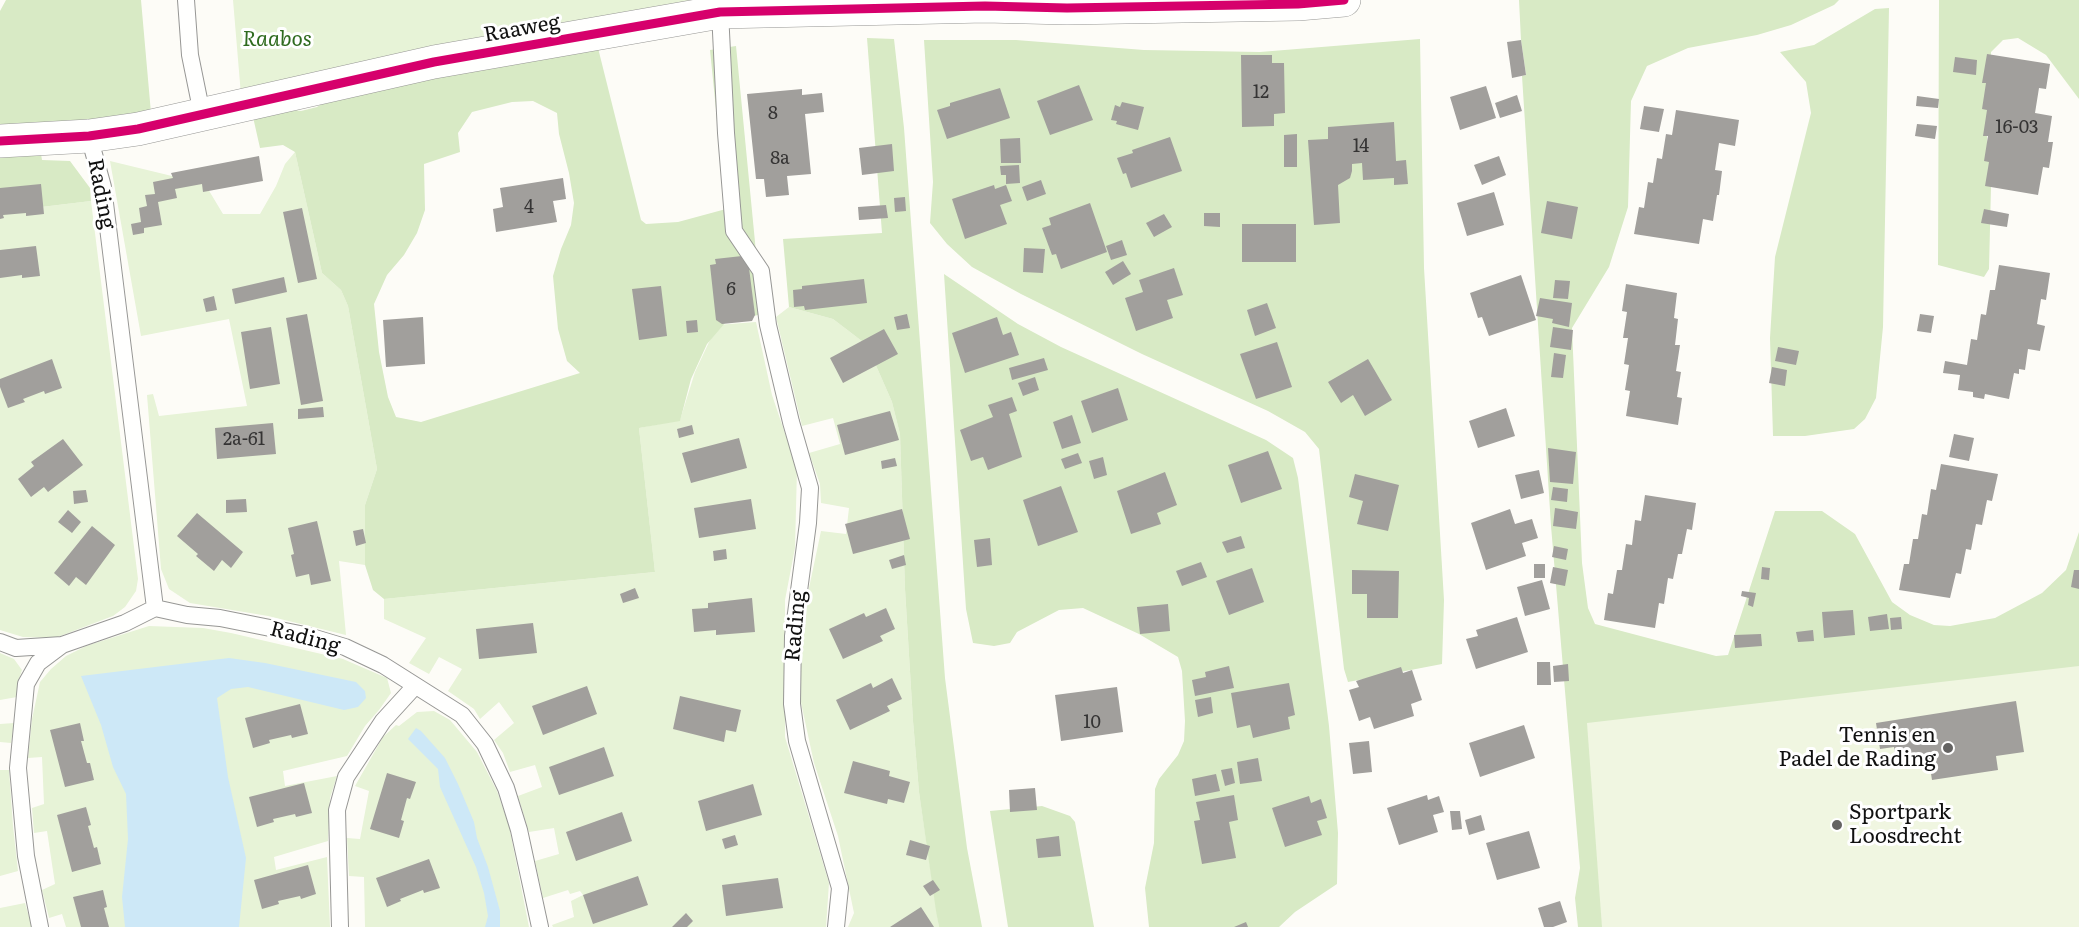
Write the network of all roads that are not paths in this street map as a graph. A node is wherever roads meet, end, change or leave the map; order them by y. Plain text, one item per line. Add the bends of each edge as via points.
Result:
1 (186, 0) edge
2 (1344, 0) edge
3 (720, 12) junction
4 (202, 114) junction
5 (89, 136) junction
6 (0, 141) edge
7 (155, 608) junction
8 (0, 642) edge
9 (62, 645) junction
10 (415, 686) junction
11 (40, 927) edge
12 (340, 927) edge
13 (540, 927) edge
14 (836, 927) edge

1 - 4 lane via 190,55
2 - 3 street, Raaweg
3 - 4 street, Raaweg via 434,62
3 - 14 lane, Rading via 734,231 761,271 768,325 810,488 793,636 792,704 797,741 840,888
4 - 5 street, Raaweg
5 - 6 street, Raaweg
5 - 7 lane, Rading via 103,187
7 - 9 lane
7 - 10 lane, Rading via 305,635 383,665
8 - 9 lane via 15,648
9 - 11 lane via 38,663 26,684 18,768 26,856
10 - 12 lane via 383,721 346,777 338,810
10 - 13 lane, Rading via 462,715 485,744 506,788 519,830

